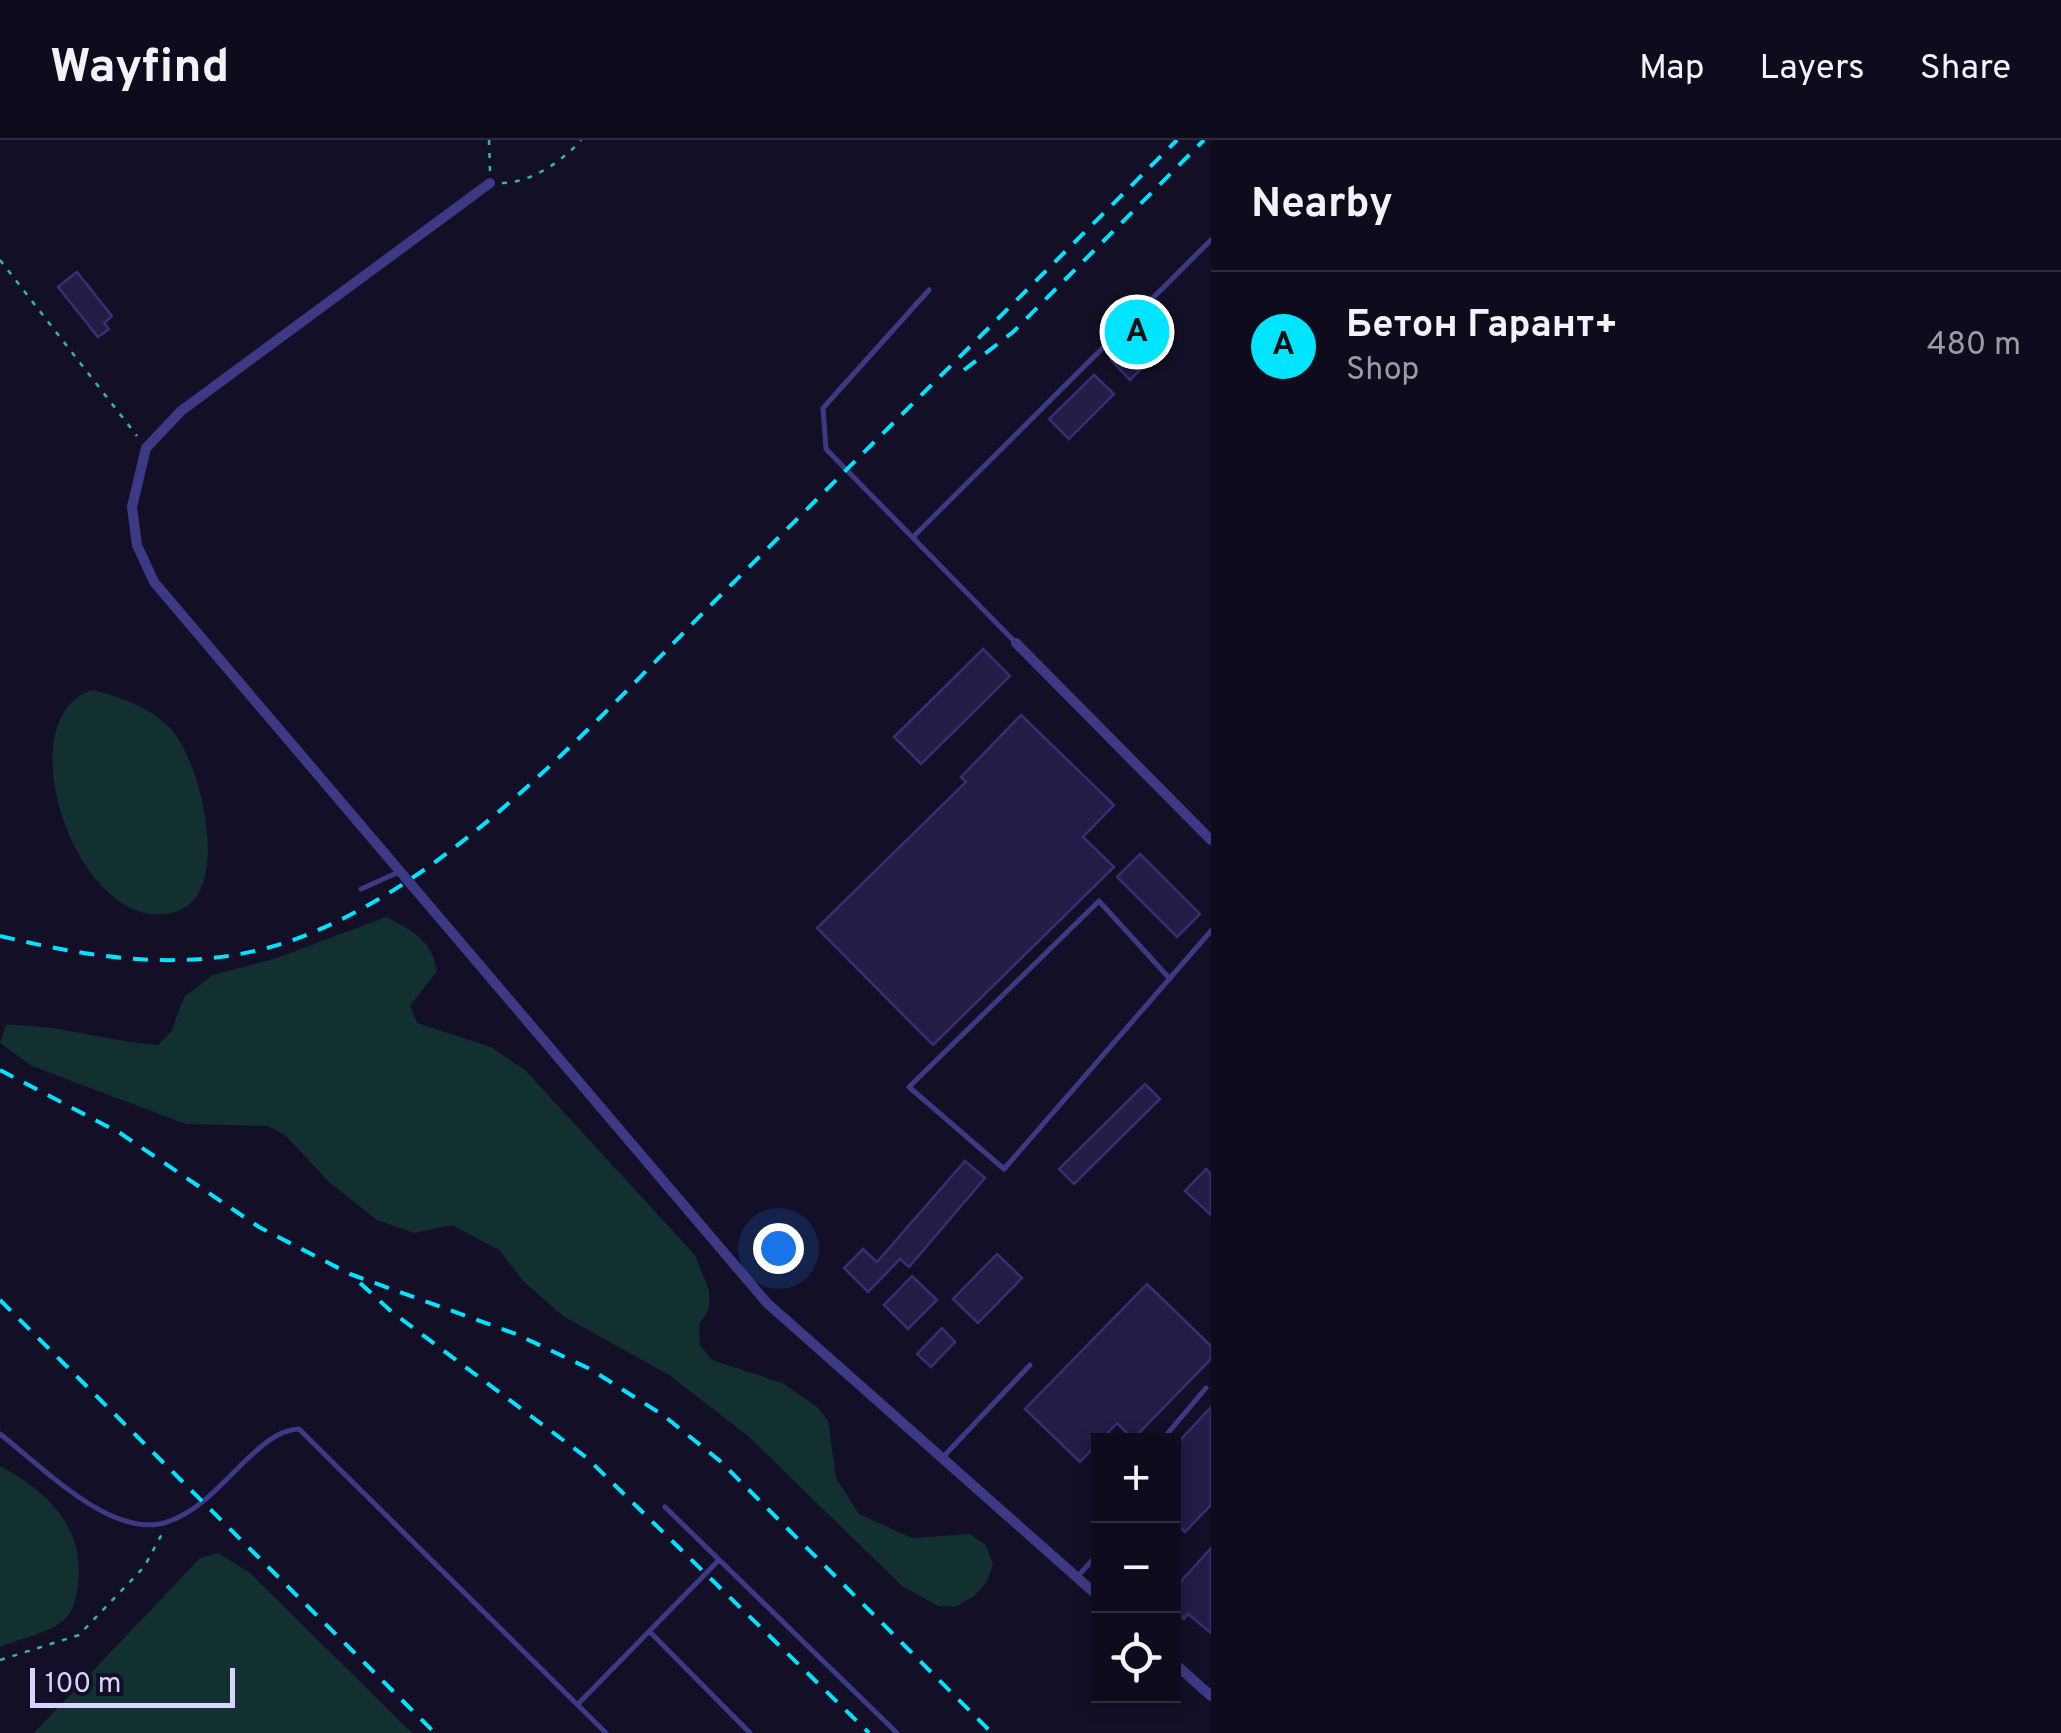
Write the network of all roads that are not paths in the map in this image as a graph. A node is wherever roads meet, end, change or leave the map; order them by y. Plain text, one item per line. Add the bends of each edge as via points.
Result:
1 (490, 183) road end
2 (1211, 240) edge
3 (930, 290) dead end
4 (913, 537) junction
5 (1016, 642) joint
6 (1211, 840) edge
7 (400, 872) junction
8 (361, 888) dead end
9 (1211, 931) edge
10 (1170, 979) junction
11 (1030, 1365) dead end
12 (1206, 1388) dead end
13 (1168, 1433) edge
14 (0, 1434) edge
15 (942, 1458) junction
16 (664, 1506) dead end
17 (719, 1560) junction
18 (1091, 1562) edge
19 (1077, 1577) junction
20 (1091, 1590) edge
21 (649, 1632) junction
22 (1181, 1668) edge
23 (1211, 1696) edge
24 (577, 1705) junction
25 (606, 1733) edge
26 (750, 1733) edge
27 (896, 1733) edge

1 - 7 street via 181,411 146,448 132,507 137,545 154,582
2 - 4 lane
3 - 4 lane via 823,408 826,449
4 - 5 lane
5 - 6 street
7 - 8 lane
7 - 15 street via 767,1303
9 - 10 lane
10 - 10 lane via 1004,1169 908,1086 1099,901
11 - 15 lane
12 - 13 lane
14 - 24 lane via 108,1516 145,1526 202,1503 272,1438 299,1428
15 - 19 street
16 - 17 lane
17 - 21 lane
17 - 27 lane
18 - 19 lane
19 - 20 street
21 - 24 lane
21 - 26 lane
22 - 23 street
24 - 25 lane

